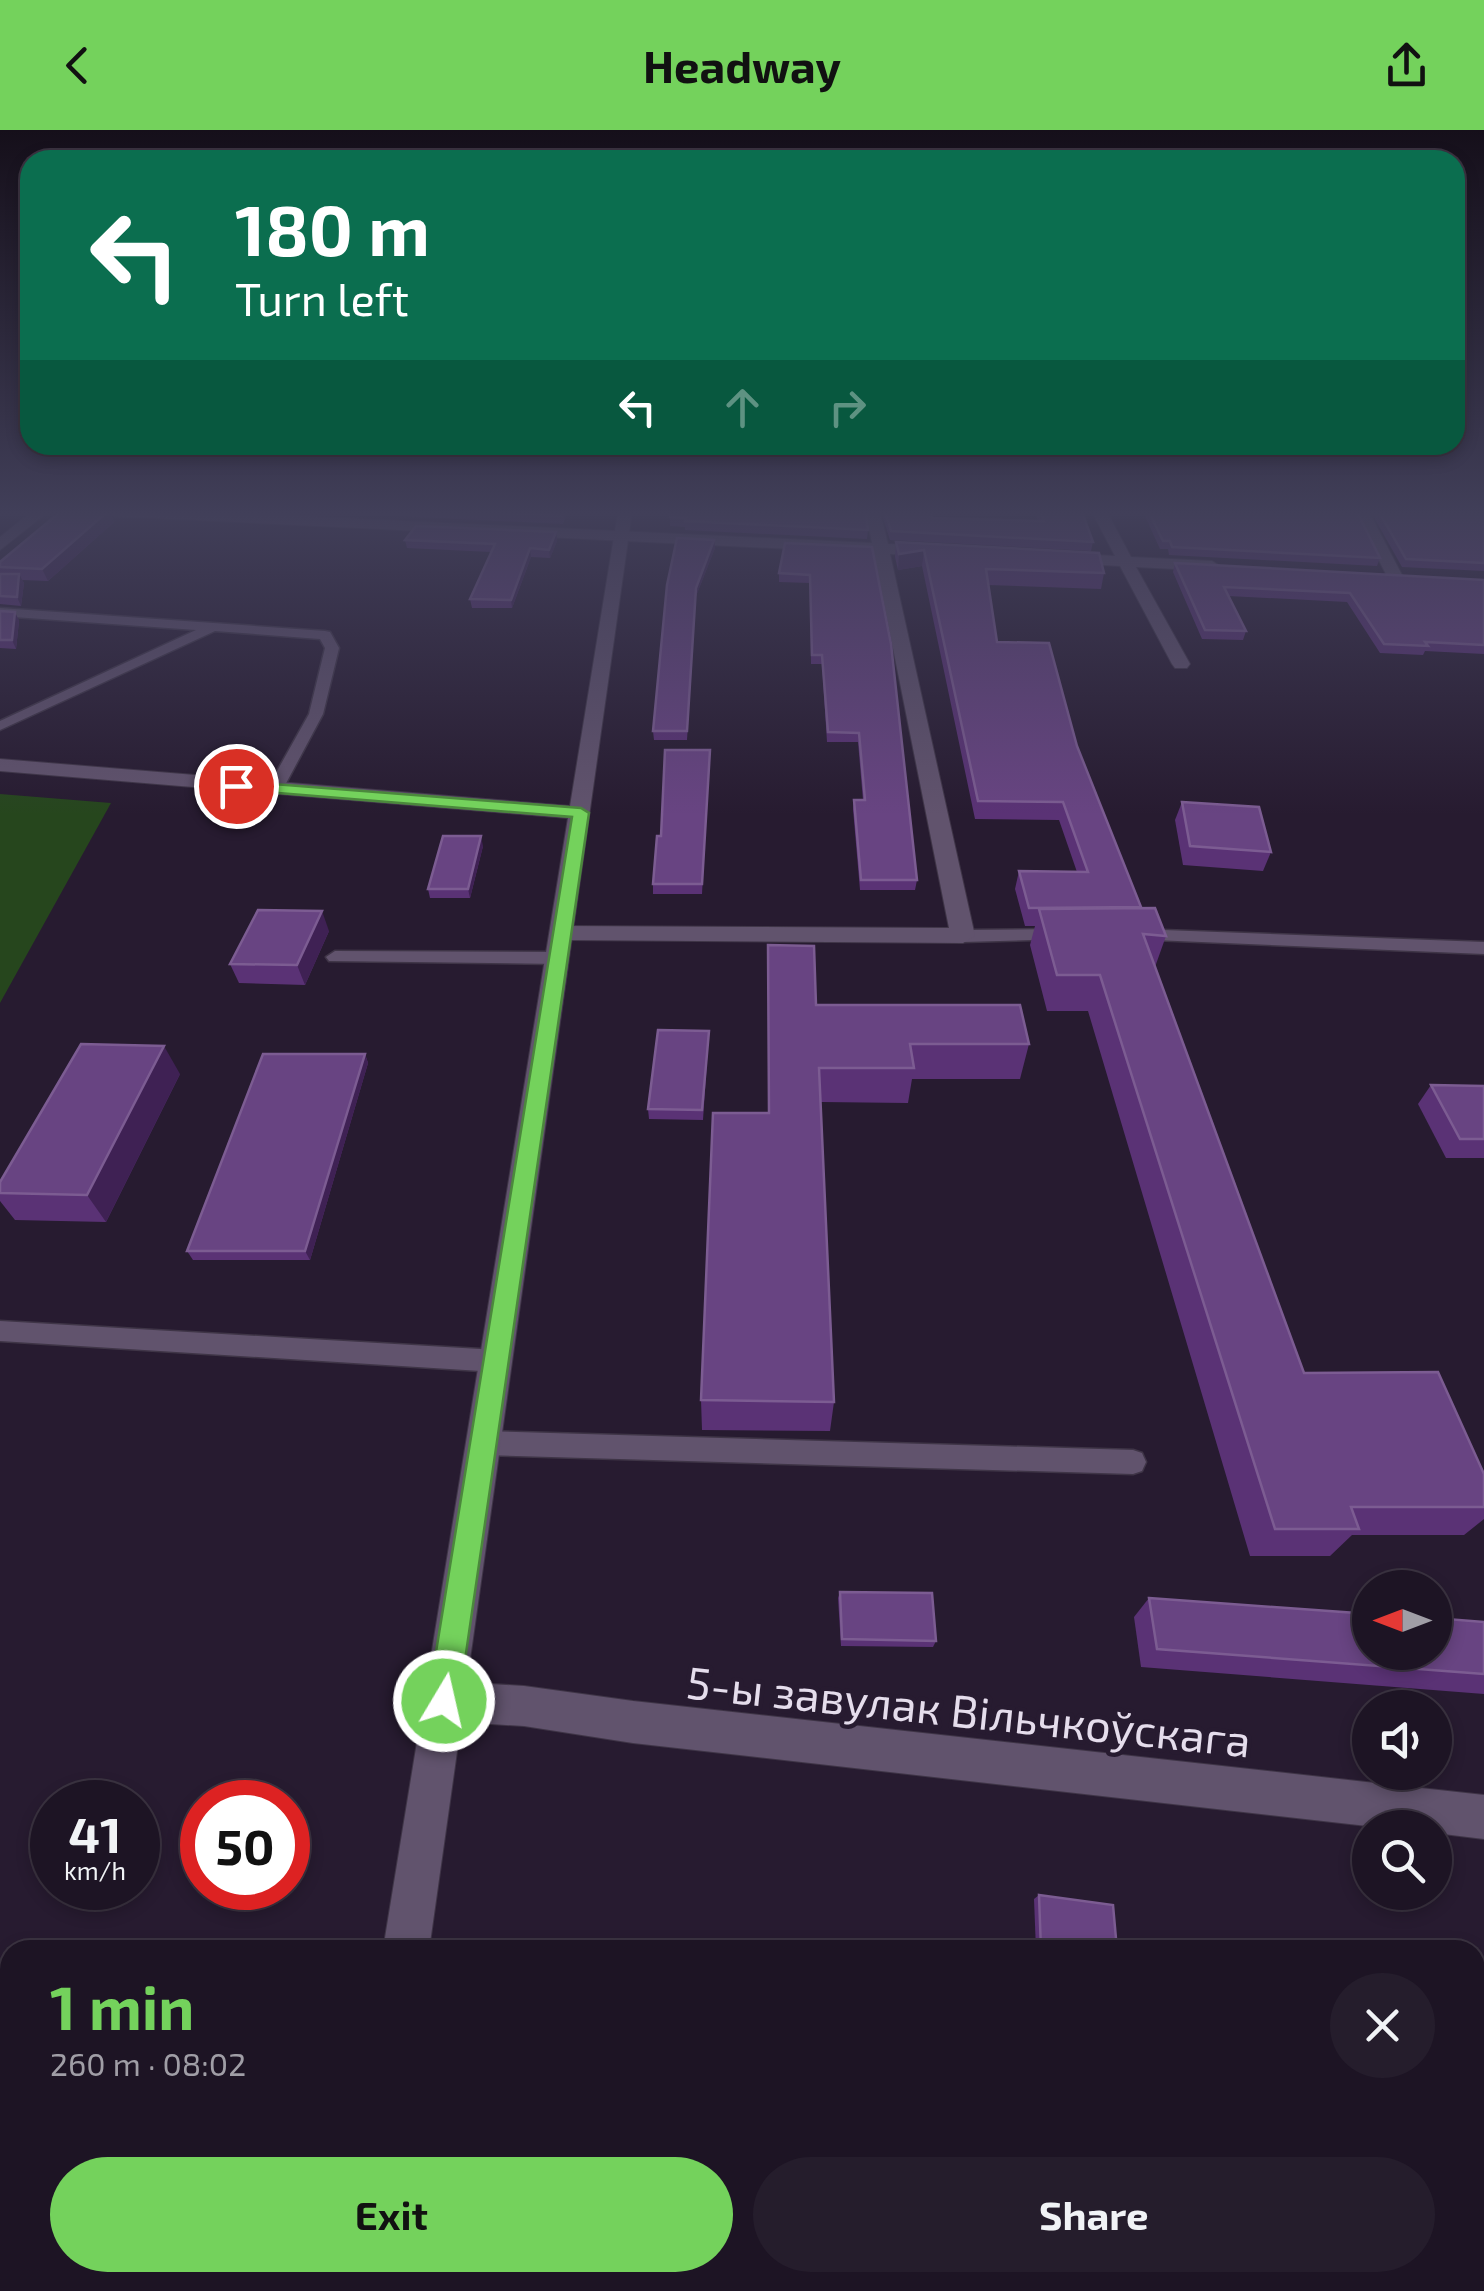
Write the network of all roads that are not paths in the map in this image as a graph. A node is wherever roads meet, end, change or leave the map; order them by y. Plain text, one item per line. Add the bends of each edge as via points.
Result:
1 (14, 613) edge
2 (610, 613) edge
3 (894, 613) edge
4 (1153, 613) edge
5 (216, 625) junction
6 (1181, 664) dead end
7 (0, 726) edge
8 (0, 764) edge
9 (276, 789) junction
10 (581, 813) junction
11 (1073, 935) edge
12 (1110, 935) edge
13 (962, 936) junction
14 (561, 945) junction
15 (1484, 948) edge
16 (335, 958) dead end
17 (0, 1331) edge
18 (497, 1361) junction
19 (484, 1442) junction
20 (1133, 1462) dead end
21 (444, 1701) junction
22 (1484, 1817) edge
23 (408, 1940) edge

1 - 5 lane
2 - 10 street
3 - 13 street
4 - 6 street
5 - 7 lane
5 - 9 lane via 324,636 332,648 316,714
8 - 9 street
9 - 10 street
10 - 14 street
11 - 13 lane
12 - 15 lane
13 - 14 street
14 - 16 lane
14 - 18 street
17 - 18 lane
18 - 19 street
19 - 20 lane
19 - 21 street
21 - 22 street, 5-ы завулак Вільчкоўскага
21 - 23 street

